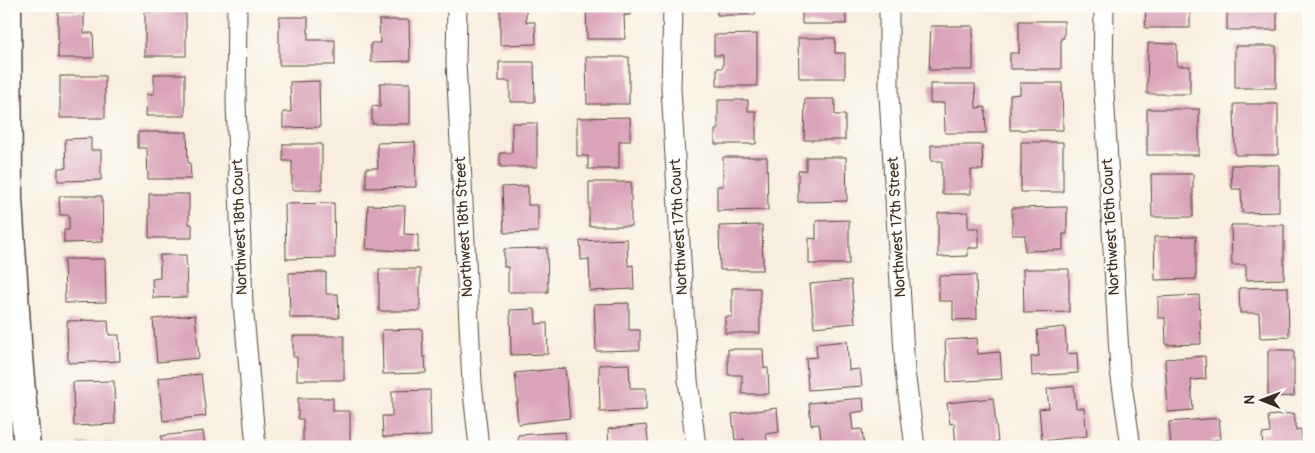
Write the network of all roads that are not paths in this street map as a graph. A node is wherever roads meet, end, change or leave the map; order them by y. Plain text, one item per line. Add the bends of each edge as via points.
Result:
1 (8, 6) edge
2 (237, 6) edge
3 (457, 6) edge
4 (673, 6) edge
5 (889, 6) edge
6 (1104, 6) edge
7 (27, 447) edge
8 (256, 447) edge
9 (479, 447) edge
10 (696, 447) edge
11 (915, 447) edge
12 (1131, 447) edge

1 - 7 street via 9,200
2 - 8 street, Northwest 18th Court via 236,102 243,304
3 - 9 street, Northwest 18th Street via 456,62 471,364
4 - 10 street, Northwest 17th Court via 671,88 688,380
5 - 11 street, Northwest 17th Street via 889,95 904,351
6 - 12 street, Northwest 16th Court via 1102,75 1119,361

